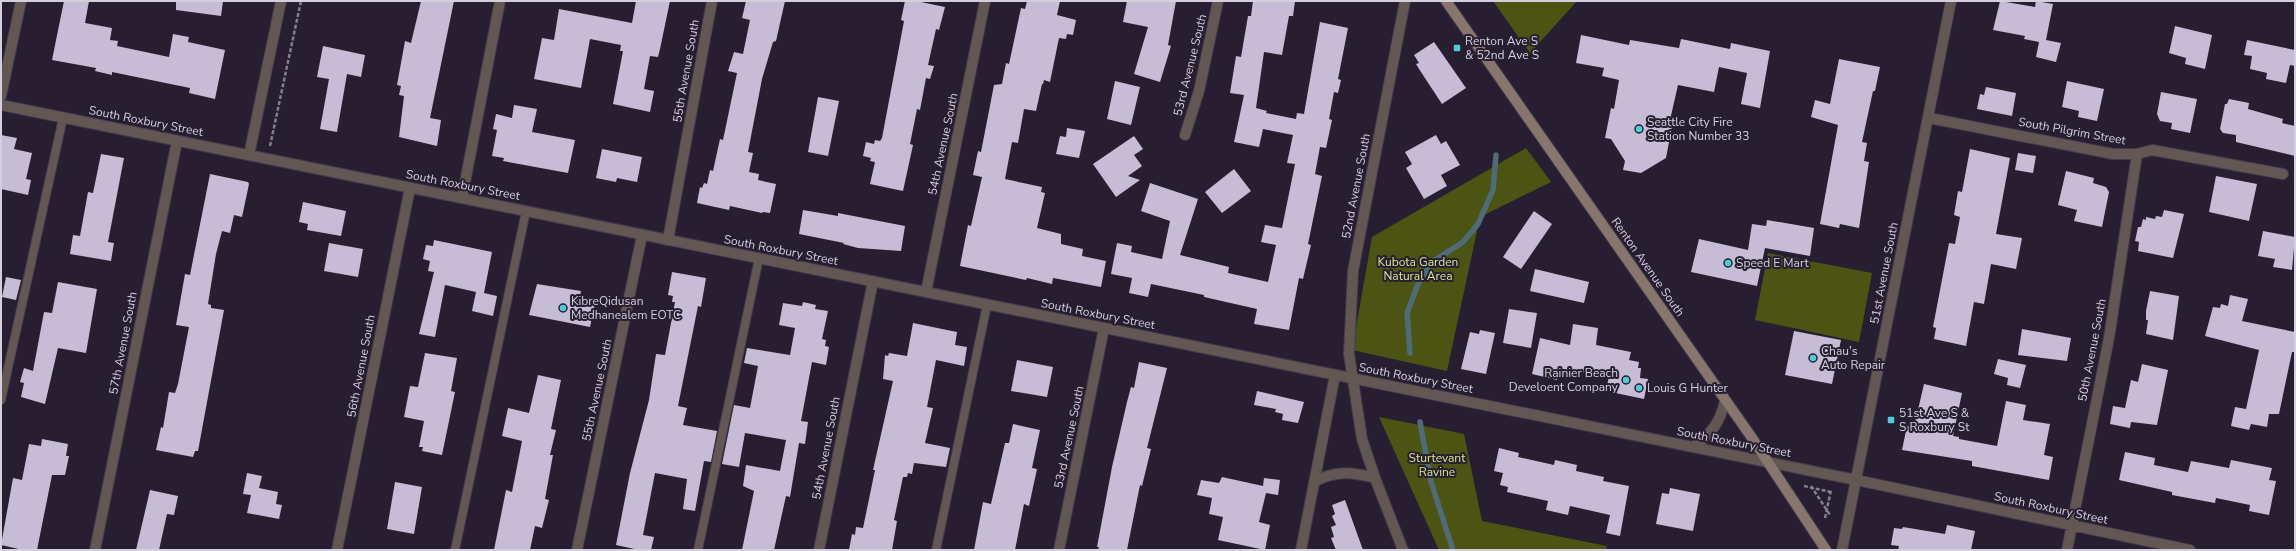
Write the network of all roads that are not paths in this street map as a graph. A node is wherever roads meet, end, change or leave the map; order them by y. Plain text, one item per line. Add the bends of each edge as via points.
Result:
1 (21, 1) edge
2 (281, 1) edge
3 (500, 1) edge
4 (712, 1) edge
5 (985, 1) edge
6 (1218, 1) edge
7 (1404, 1) edge
8 (1446, 1) edge
9 (1951, 1) edge
10 (1, 96) edge
11 (1, 105) edge
12 (63, 118) junction
13 (1928, 118) junction
14 (1185, 135) dead end
15 (177, 141) junction
16 (2137, 154) junction
17 (249, 155) junction
18 (2283, 174) dead end
19 (410, 188) junction
20 (462, 198) junction
21 (526, 211) junction
22 (642, 235) junction
23 (668, 240) junction
24 (759, 258) junction
25 (873, 282) junction
26 (926, 292) junction
27 (987, 304) junction
28 (1104, 328) junction
29 (1335, 375) junction
30 (1352, 378) junction
31 (1, 400) edge
32 (1725, 401) junction
33 (1693, 447) junction
34 (1768, 463) junction
35 (1375, 478) junction
36 (1856, 480) junction
37 (1314, 482) junction
38 (2071, 526) junction
39 (95, 550) edge
40 (337, 550) edge
41 (455, 550) edge
42 (577, 550) edge
43 (698, 550) edge
44 (819, 550) edge
45 (936, 550) edge
46 (1059, 550) edge
47 (1301, 550) edge
48 (1404, 550) edge
49 (1826, 550) edge
50 (1842, 550) edge
51 (2067, 550) edge
52 (2190, 550) edge

1 - 10 street
2 - 17 street
3 - 20 street
4 - 23 street, 55th Avenue South
5 - 26 street, 54th Avenue South
6 - 14 street, 53rd Avenue South via 1199,91
7 - 30 street, 52nd Avenue South via 1353,271 1349,354
8 - 32 main road, Renton Avenue South
9 - 13 street, 51st Avenue South
11 - 12 street, South Roxbury Street
12 - 15 street, South Roxbury Street
12 - 31 lane
13 - 16 street, South Pilgrim Street via 2113,154
13 - 36 street, 51st Avenue South
15 - 17 street, South Roxbury Street
15 - 39 street, 57th Avenue South
16 - 18 street, South Pilgrim Street via 2152,150
16 - 38 street, 50th Avenue South via 2108,338
17 - 19 street, South Roxbury Street
19 - 20 street, South Roxbury Street
19 - 40 street, 56th Avenue South
20 - 21 street, South Roxbury Street
21 - 22 street, South Roxbury Street
21 - 41 lane
22 - 23 street, South Roxbury Street
22 - 42 street, 55th Avenue South
23 - 24 street, South Roxbury Street
24 - 25 street, South Roxbury Street
24 - 43 lane
25 - 26 street, South Roxbury Street
25 - 44 street, 54th Avenue South
26 - 27 street, South Roxbury Street
27 - 28 street, South Roxbury Street
27 - 45 lane
28 - 29 street, South Roxbury Street
28 - 46 street, 53rd Avenue South
29 - 30 street, South Roxbury Street
29 - 37 street
30 - 33 street, South Roxbury Street
30 - 35 street, 52nd Avenue South via 1362,439
32 - 33 street via 1717,426
32 - 34 main road, Renton Avenue South
33 - 34 street, South Roxbury Street
34 - 36 street, South Roxbury Street
34 - 49 main road, Renton Avenue South
35 - 37 street via 1341,472 1326,475
35 - 48 street, 52nd Avenue South
36 - 38 street, South Roxbury Street
36 - 50 street, 51st Avenue South
37 - 47 street
38 - 51 street, 50th Avenue South
38 - 52 street, South Roxbury Street

